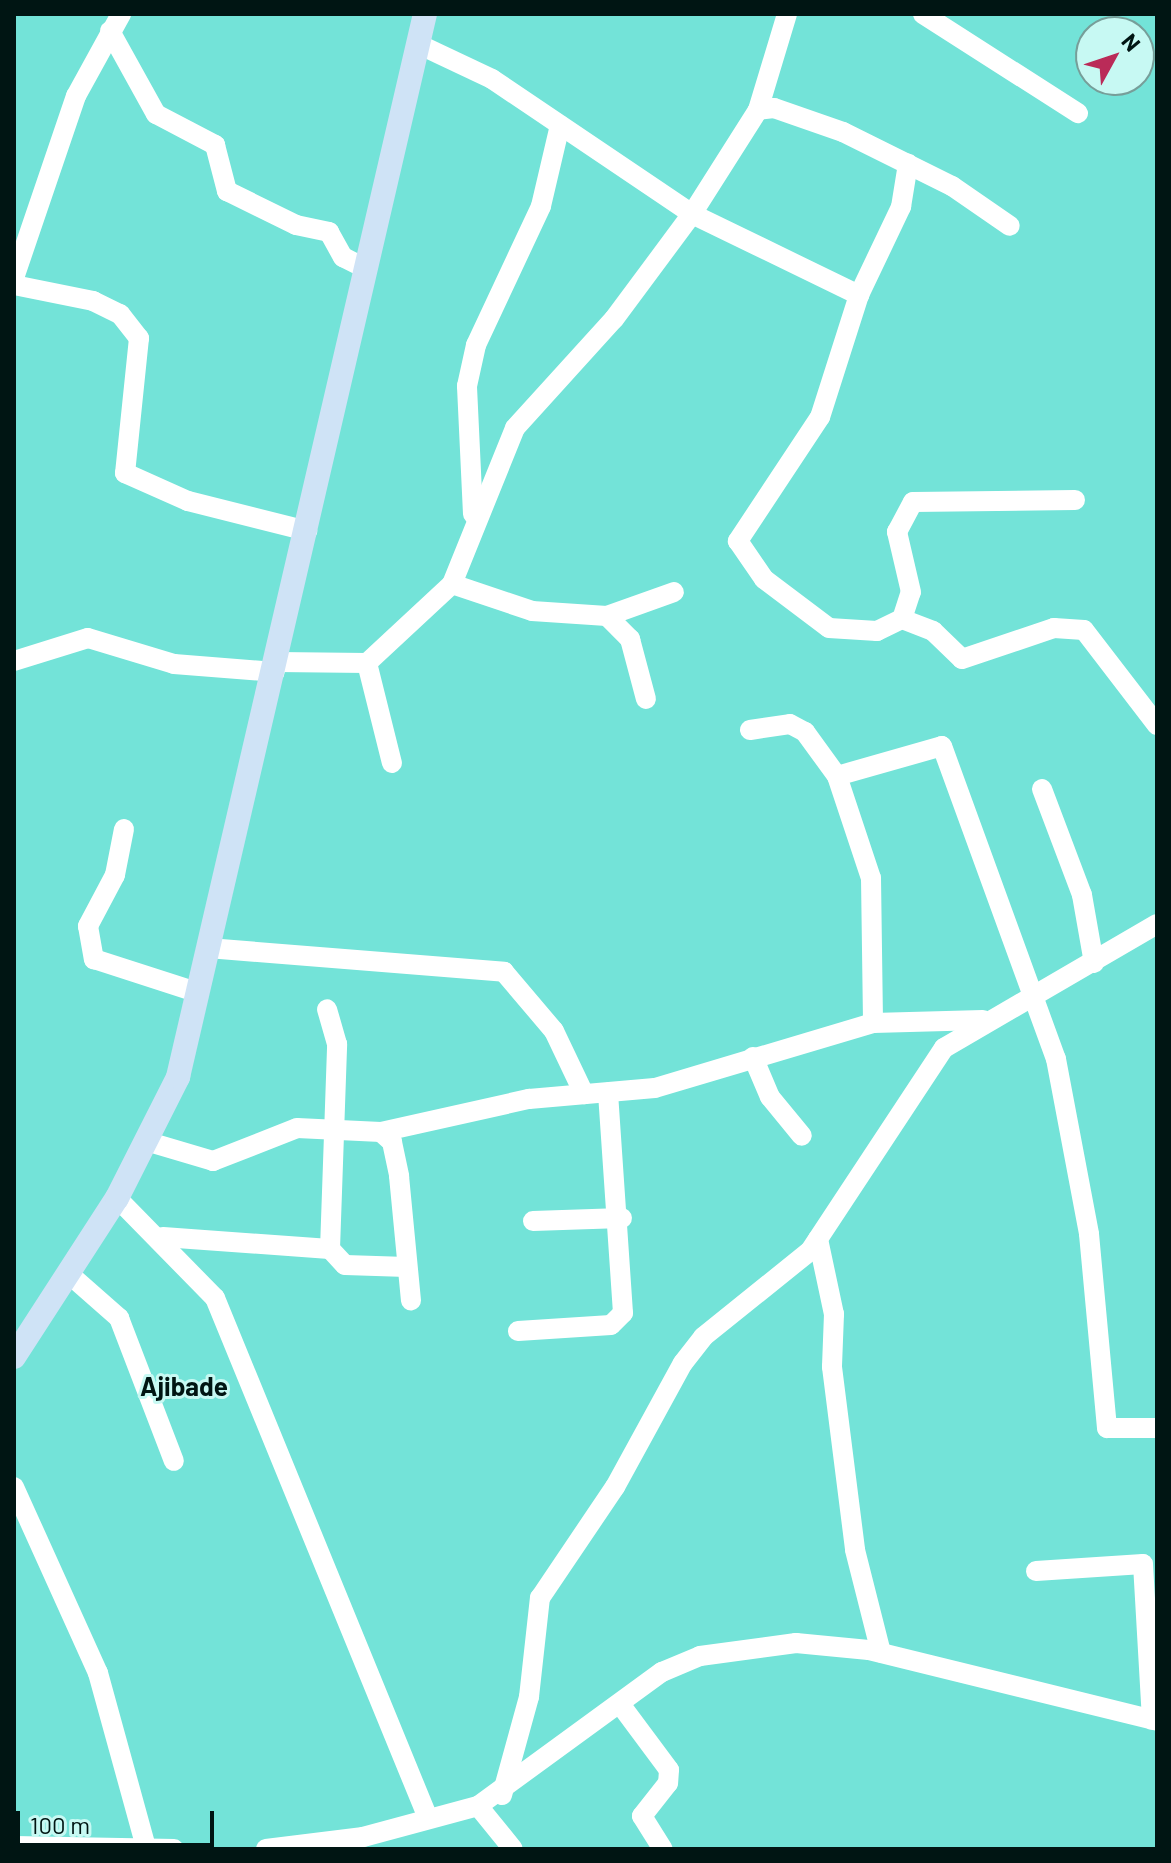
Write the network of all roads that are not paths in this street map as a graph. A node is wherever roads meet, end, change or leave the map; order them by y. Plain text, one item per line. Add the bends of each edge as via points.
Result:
1 (425, 14) edge
2 (787, 14) edge
3 (923, 14) edge
4 (116, 22) edge
5 (418, 44) junction
6 (758, 110) junction
7 (1078, 113) dead end
8 (560, 125) junction
9 (908, 164) junction
10 (692, 214) junction
11 (1010, 226) dead end
12 (365, 268) junction
13 (14, 278) edge
14 (14, 285) edge
15 (859, 295) junction
16 (1075, 500) dead end
17 (473, 520) junction
18 (307, 531) junction
19 (452, 584) junction
20 (674, 592) dead end
21 (607, 616) junction
22 (902, 619) junction
23 (14, 661) edge
24 (367, 663) junction
25 (276, 667) junction
26 (646, 699) dead end
27 (1157, 725) edge
28 (750, 730) dead end
29 (392, 763) dead end
30 (837, 776) junction
31 (1042, 789) dead end
32 (124, 829) dead end
33 (1157, 924) edge
34 (208, 948) junction
35 (1094, 963) junction
36 (196, 992) junction
37 (1035, 995) junction
38 (327, 1009) dead end
39 (987, 1020) junction
40 (873, 1023) junction
41 (753, 1057) junction
42 (608, 1093) junction
43 (584, 1094) junction
44 (334, 1126) junction
45 (381, 1132) junction
46 (802, 1136) dead end
47 (149, 1142) junction
48 (117, 1198) junction
49 (622, 1218) junction
50 (533, 1221) dead end
51 (163, 1237) junction
52 (818, 1239) junction
53 (330, 1249) junction
54 (407, 1267) junction
55 (69, 1274) junction
56 (411, 1300) dead end
57 (518, 1331) dead end
58 (14, 1357) edge
59 (1157, 1428) edge
60 (174, 1461) dead end
61 (14, 1487) edge
62 (1150, 1564) edge
63 (1036, 1571) dead end
64 (881, 1653) junction
65 (620, 1704) junction
66 (1155, 1720) edge
67 (502, 1795) junction
68 (478, 1806) junction
69 (428, 1818) junction
70 (19, 1846) edge
71 (299, 1847) edge
72 (135, 1848) edge
73 (174, 1849) edge
74 (266, 1849) edge
75 (513, 1849) edge
76 (663, 1849) edge

1 - 5 main road
2 - 6 street
3 - 7 street
4 - 12 street via 156,114 215,145 227,191 296,225 329,232 343,257
4 - 13 street via 76,96
5 - 8 street via 492,79
5 - 12 main road
6 - 9 street via 805,116
6 - 10 street
8 - 10 street
8 - 17 street via 541,206 476,345 467,386
9 - 11 street
9 - 15 street via 901,207
10 - 15 street
10 - 17 street via 614,319 515,428
12 - 18 main road
14 - 18 street via 93,301 120,314 139,338 125,473 176,497
15 - 22 street via 820,417 738,541 764,579 829,628 877,631
16 - 22 street via 913,502 897,532 911,592
17 - 19 street
18 - 25 main road
19 - 21 street via 532,611
19 - 24 street
20 - 21 street
21 - 26 street via 630,639
22 - 27 street via 933,631 962,659 1054,628 1084,630
23 - 25 street via 88,638 174,664
24 - 25 street
24 - 29 street
25 - 34 main road
28 - 30 street via 790,724 805,732
30 - 37 street via 942,746
30 - 40 street via 871,878
31 - 35 street via 1082,895
32 - 36 street via 115,875 88,926 94,959
33 - 35 street
34 - 36 main road
34 - 43 street via 504,972 554,1031
35 - 37 street
36 - 47 main road via 178,1077
37 - 39 street
37 - 59 street via 1056,1059 1089,1234 1107,1428
38 - 44 street via 337,1044
39 - 40 street
39 - 52 street via 932,1060
40 - 41 street
41 - 42 street via 655,1088
41 - 46 street via 770,1097
42 - 43 street
42 - 49 street
43 - 45 street
44 - 45 street
44 - 47 street via 297,1128 228,1160 192,1158
44 - 53 street
45 - 54 street via 392,1142 399,1176
47 - 48 main road
48 - 51 street
48 - 55 main road
49 - 50 street
49 - 57 street via 618,1321
51 - 53 street
51 - 69 street via 215,1298 241,1353
52 - 64 street via 834,1314 832,1367 855,1550
52 - 67 street via 694,1348 615,1487 559,1562 540,1598 529,1697
53 - 54 street via 345,1265
54 - 56 street
55 - 58 main road
55 - 60 street via 119,1318
61 - 72 street via 98,1673
62 - 63 street
62 - 66 street
64 - 65 street via 796,1643 700,1656
64 - 66 street
65 - 67 street
65 - 76 street via 669,1770 668,1783 642,1816
67 - 68 street
68 - 69 street
68 - 75 street
69 - 71 street via 363,1837
70 - 72 street
71 - 74 street
72 - 73 street

